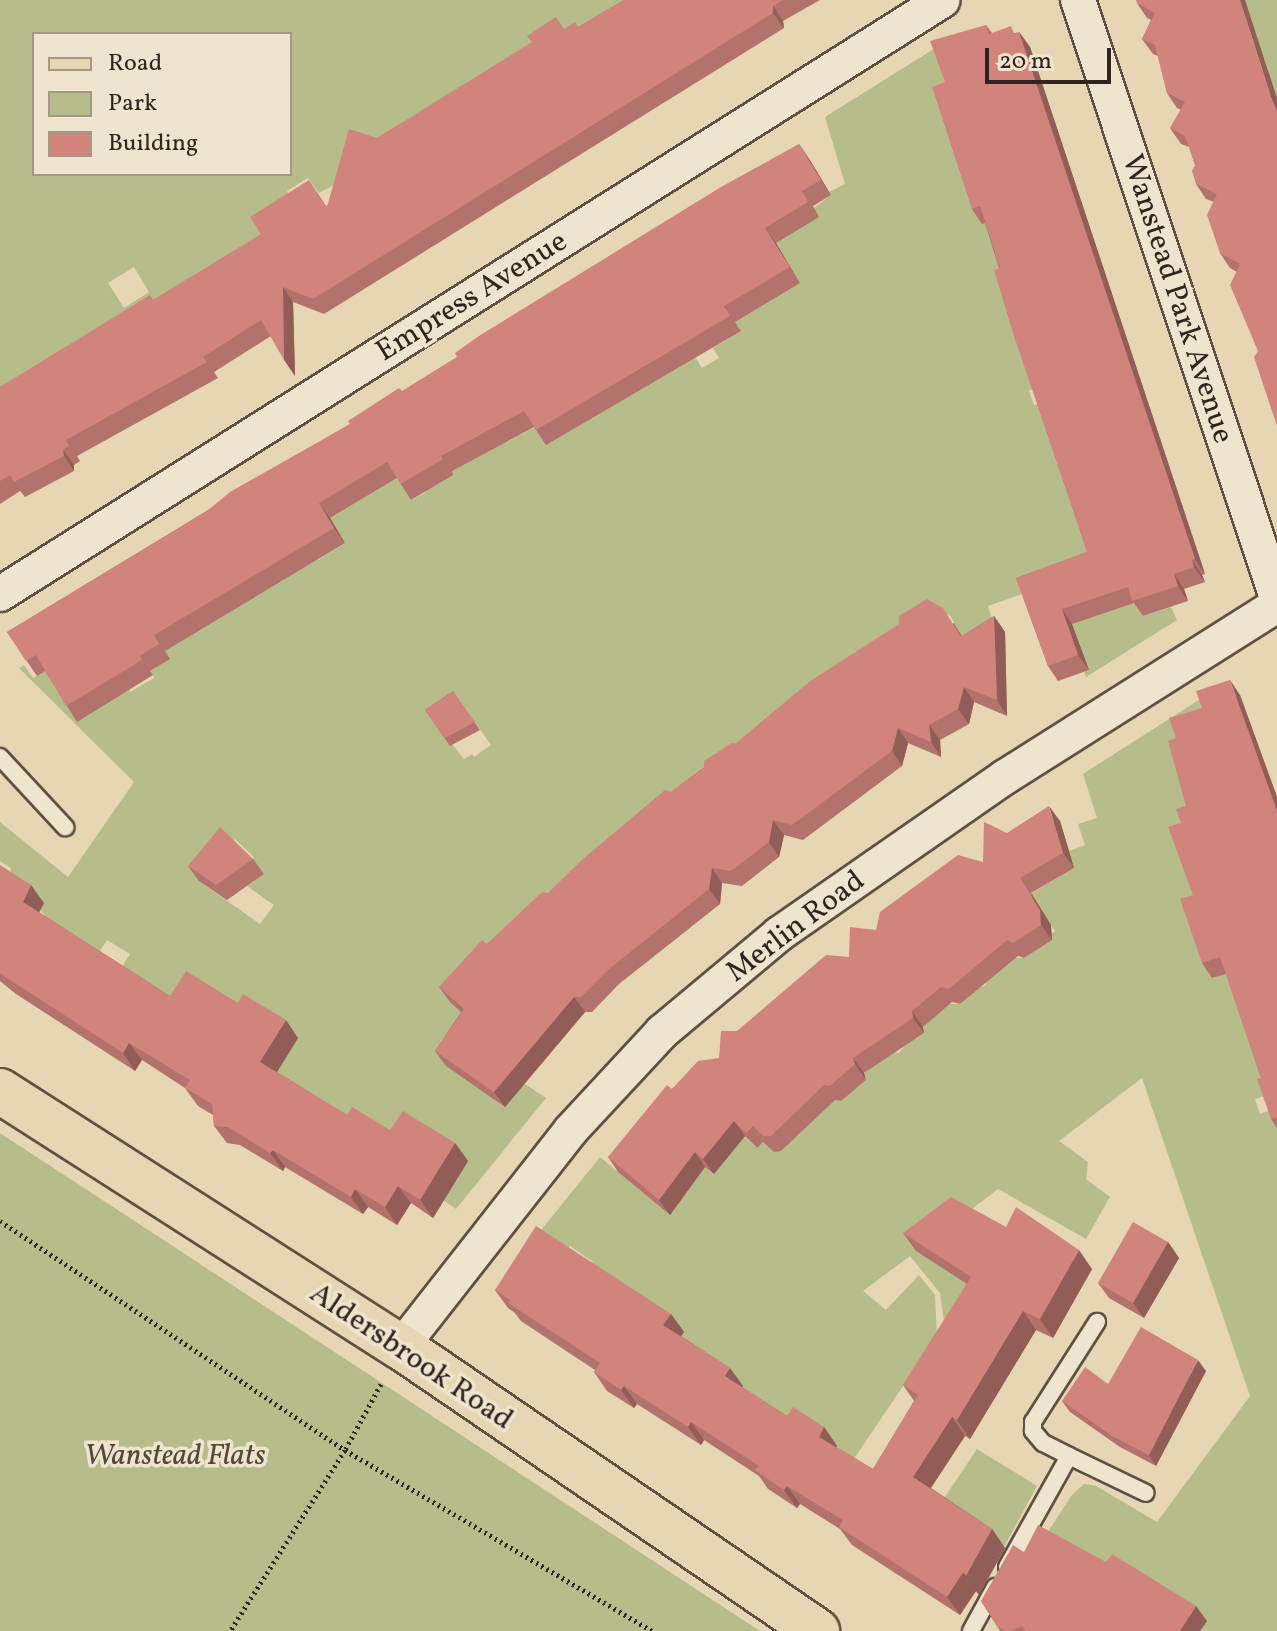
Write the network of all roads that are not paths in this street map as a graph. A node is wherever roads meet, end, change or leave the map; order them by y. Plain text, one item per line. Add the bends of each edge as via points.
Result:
1 (943, 0) edge
2 (1078, 0) edge
3 (0, 594) edge
4 (1277, 598) edge
5 (1277, 605) edge
6 (0, 757) edge
7 (65, 827) dead end
8 (0, 1091) edge
9 (1097, 1322) dead end
10 (401, 1347) junction
11 (1069, 1456) junction
12 (1146, 1493) dead end
13 (817, 1631) edge
14 (971, 1631) edge

1 - 3 street, Empress Avenue
2 - 4 street, Wanstead Park Avenue
5 - 10 street, Merlin Road via 1005,777 804,916 662,1032 571,1130
6 - 7 lane
8 - 10 main road, Aldersbrook Road
9 - 11 lane via 1033,1422 1043,1443
10 - 13 main road, Aldersbrook Road
11 - 12 lane
11 - 14 lane

